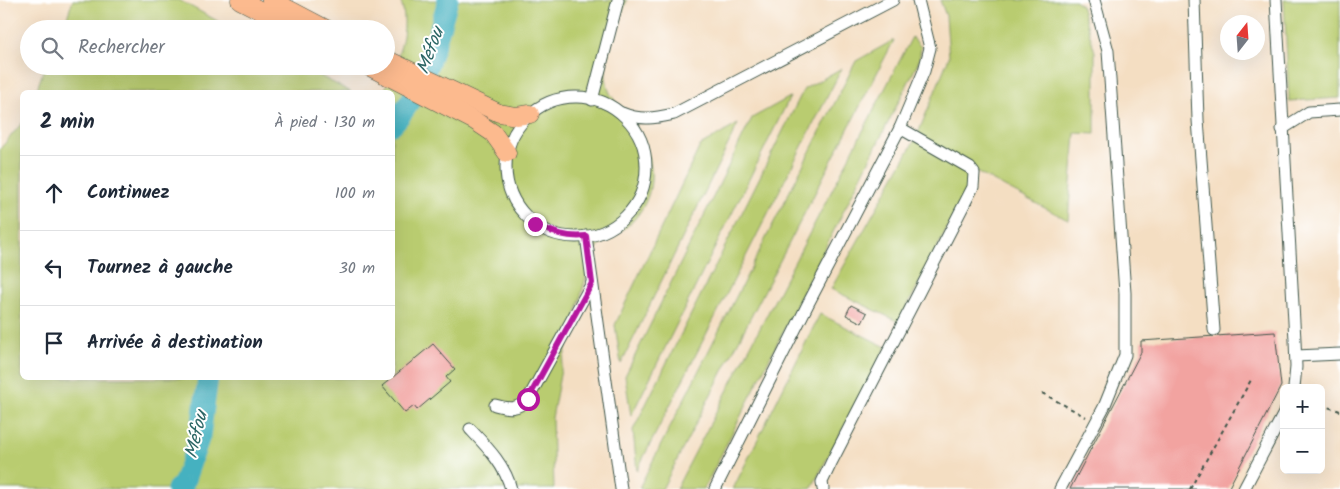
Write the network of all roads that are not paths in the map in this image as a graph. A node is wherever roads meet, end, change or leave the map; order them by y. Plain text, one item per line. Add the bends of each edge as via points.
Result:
1 (240, 0) edge
2 (271, 0) edge
3 (618, 0) edge
4 (893, 0) edge
5 (918, 0) edge
6 (1094, 0) edge
7 (1194, 0) edge
8 (1276, 0) edge
9 (279, 20) edge
10 (309, 20) edge
11 (395, 64) edge
12 (389, 75) edge
13 (592, 100) junction
14 (616, 110) junction
15 (1340, 110) edge
16 (478, 113) junction
17 (530, 114) junction
18 (900, 128) junction
19 (1282, 129) junction
20 (507, 153) junction
21 (586, 236) junction
22 (592, 283) junction
23 (1214, 330) dead end
24 (1340, 354) edge
25 (1296, 356) junction
26 (1294, 384) edge
27 (495, 405) dead end
28 (1280, 421) edge
29 (470, 429) dead end
30 (511, 489) edge
31 (621, 489) edge
32 (715, 489) edge
33 (823, 489) edge
34 (1060, 489) edge
35 (1244, 489) edge

1 - 9 highway
2 - 10 highway
3 - 13 street
4 - 14 street via 674,114 635,119
5 - 18 street via 930,48
6 - 34 street via 1108,51 1125,293 1123,363 1096,423
7 - 23 street via 1198,120
8 - 19 street
11 - 16 highway
12 - 16 highway
13 - 14 street
13 - 17 street via 553,101
14 - 21 street via 640,138 646,162 643,186 625,217 605,231
15 - 19 street via 1309,112
16 - 17 highway
16 - 20 highway
17 - 20 street via 516,132
18 - 32 street
18 - 33 street via 970,168 974,173 973,187 822,482
19 - 25 street
20 - 21 street via 510,193 521,210 535,224 553,233
21 - 22 street
22 - 27 street via 528,399 520,407 508,409
22 - 31 street
24 - 25 street
25 - 26 street
28 - 35 street
29 - 30 street via 508,476

